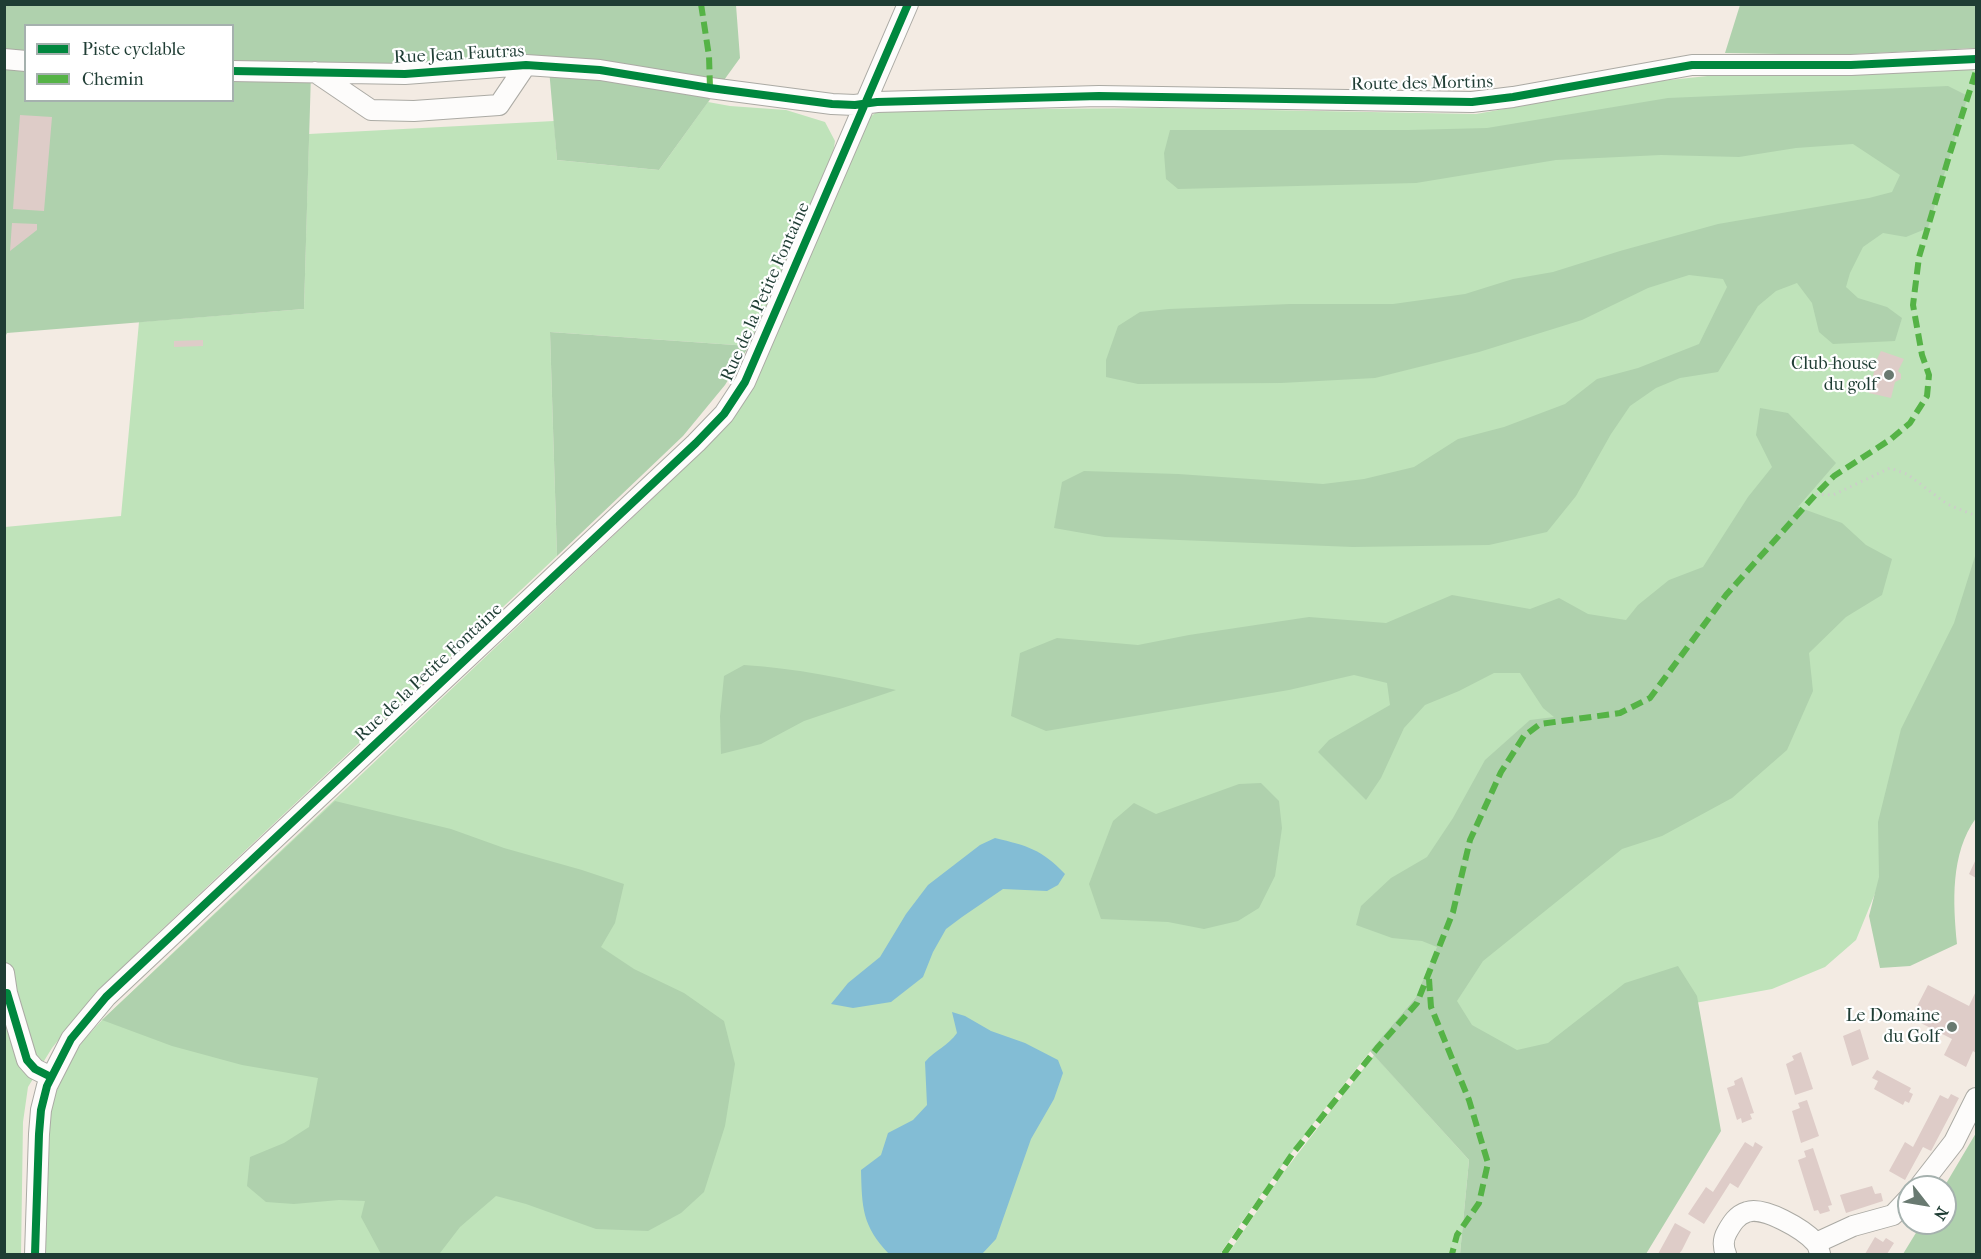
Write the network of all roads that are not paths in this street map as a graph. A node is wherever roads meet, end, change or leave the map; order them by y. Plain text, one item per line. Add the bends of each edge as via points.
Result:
1 (908, 4) edge
2 (4, 59) edge
3 (1977, 59) edge
4 (24, 62) edge
5 (526, 65) junction
6 (234, 71) edge
7 (315, 72) junction
8 (865, 104) junction
9 (4, 973) edge
10 (6, 993) edge
11 (51, 1077) junction
12 (1977, 1098) edge
13 (1928, 1175) edge
14 (1897, 1211) edge
15 (1818, 1249) edge
16 (35, 1254) edge
17 (1726, 1254) edge

1 - 8 street, Rue de la Petite Fontaine
2 - 4 street
3 - 8 street, Route des Mortins via 1851,65 1692,65 1472,102 1099,96
5 - 7 street, Rue Jean Fautras via 405,74
5 - 7 street via 499,105 414,111 371,110
5 - 8 street, Rue Jean Fautras via 600,70 832,104
6 - 7 street, Rue Jean Fautras
8 - 11 street, Rue de la Petite Fontaine via 745,382 724,414 106,997 72,1039
9 - 10 street
10 - 11 street via 27,1060
11 - 16 street, Rue de la Petite Fontaine via 41,1110
12 - 13 street via 1954,1142
14 - 15 street via 1853,1226
15 - 17 street via 1792,1225 1763,1212 1748,1211 1733,1221 1725,1236

